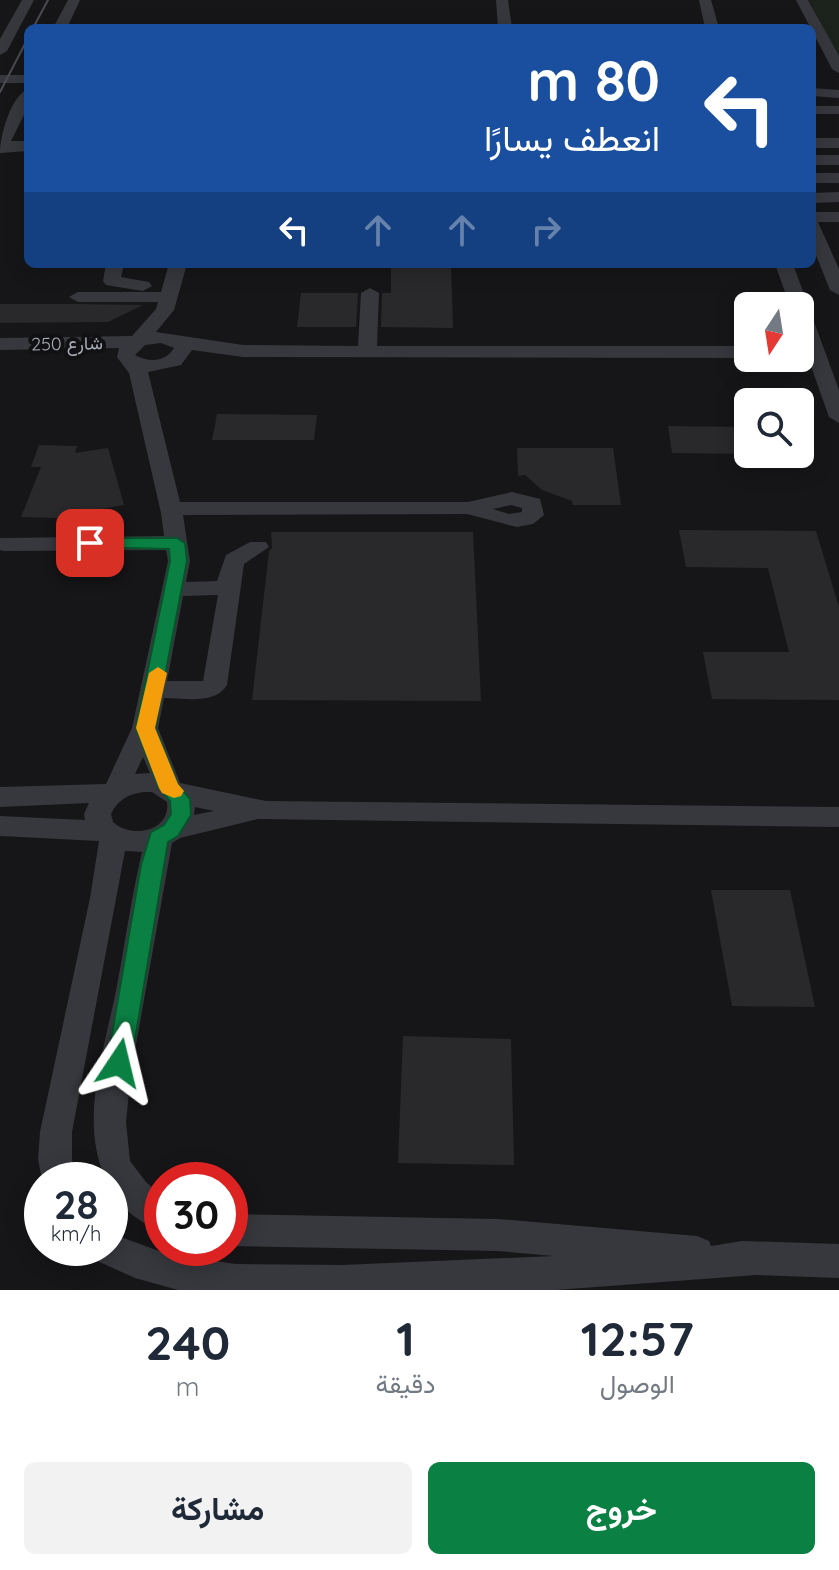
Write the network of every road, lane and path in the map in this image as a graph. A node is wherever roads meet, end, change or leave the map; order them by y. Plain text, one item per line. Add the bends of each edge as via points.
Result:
1 (28, 0) edge
2 (74, 0) edge
3 (502, 0) edge
4 (705, 0) edge
5 (802, 0) edge
6 (62, 24) edge
7 (505, 24) edge
8 (711, 24) edge
9 (815, 24) edge
10 (816, 26) edge
11 (0, 51) edge
12 (839, 69) edge
13 (0, 79) edge
14 (24, 79) edge
15 (816, 92) edge
16 (839, 94) edge
17 (24, 101) edge
18 (816, 110) edge
19 (839, 110) edge
20 (816, 126) edge
21 (839, 126) edge
22 (816, 143) edge
23 (839, 143) edge
24 (24, 146) edge
25 (0, 147) edge
26 (816, 160) edge
27 (839, 160) edge
28 (816, 178) edge
29 (839, 178) edge
30 (839, 197) edge
31 (816, 198) edge
32 (816, 217) edge
33 (839, 217) edge
34 (816, 231) edge
35 (816, 233) edge
36 (839, 238) edge
37 (832, 259) edge
38 (114, 268) edge
39 (177, 268) edge
40 (785, 268) edge
41 (838, 285) edge
42 (794, 292) edge
43 (370, 293) dead end
44 (78, 297) dead end
45 (168, 298) junction
46 (0, 344) edge
47 (176, 351) junction
48 (367, 351) junction
49 (135, 352) junction
50 (734, 352) edge
51 (0, 361) edge
52 (814, 365) edge
53 (145, 395) junction
54 (839, 417) edge
55 (468, 508) dead end
56 (171, 509) junction
57 (1, 543) edge
58 (177, 543) junction
59 (258, 547) dead end
60 (227, 588) junction
61 (175, 589) junction
62 (155, 689) junction
63 (145, 728) junction
64 (114, 791) junction
65 (173, 791) junction
66 (0, 797) edge
67 (266, 811) junction
68 (839, 817) edge
69 (0, 826) edge
70 (108, 834) junction
71 (165, 834) junction
72 (56, 1162) edge
73 (144, 1203) edge
74 (248, 1230) edge
75 (128, 1259) edge
76 (755, 1259) junction
77 (839, 1261) edge

1 - 11 street
2 - 6 street
3 - 7 street
4 - 8 street
5 - 9 street
10 - 12 street
13 - 14 street
15 - 16 street
17 - 25 street
18 - 19 street
20 - 21 street
22 - 23 street
24 - 25 street
26 - 27 street
28 - 29 street
30 - 31 street
32 - 33 street
34 - 36 street
35 - 37 street
37 - 41 street
38 - 45 street via 111,278 118,284
39 - 45 street
40 - 42 street
43 - 48 street
44 - 45 street
45 - 47 street
45 - 49 street
46 - 49 street, شارع 250
47 - 48 street
47 - 49 street via 153,366
47 - 49 street via 162,337
47 - 53 street
48 - 50 street
49 - 51 street, شارع 250
49 - 53 street
52 - 54 street
53 - 56 street
55 - 56 street
56 - 58 street
57 - 58 street
58 - 61 street
59 - 60 street via 234,560
60 - 61 street
60 - 62 street via 215,685 207,690
61 - 62 street
62 - 63 street
63 - 64 street
63 - 65 street
64 - 65 street via 143,782
64 - 66 street
64 - 70 street via 99,809 98,820
65 - 67 street
65 - 71 street via 182,804 181,815
67 - 68 street
67 - 71 street
69 - 70 street
70 - 71 street via 135,843
70 - 72 street via 104,898 56,1132
71 - 73 street via 145,899 109,1119 114,1161
74 - 76 street via 498,1235
75 - 76 street via 168,1272 270,1282 452,1279
76 - 77 street

